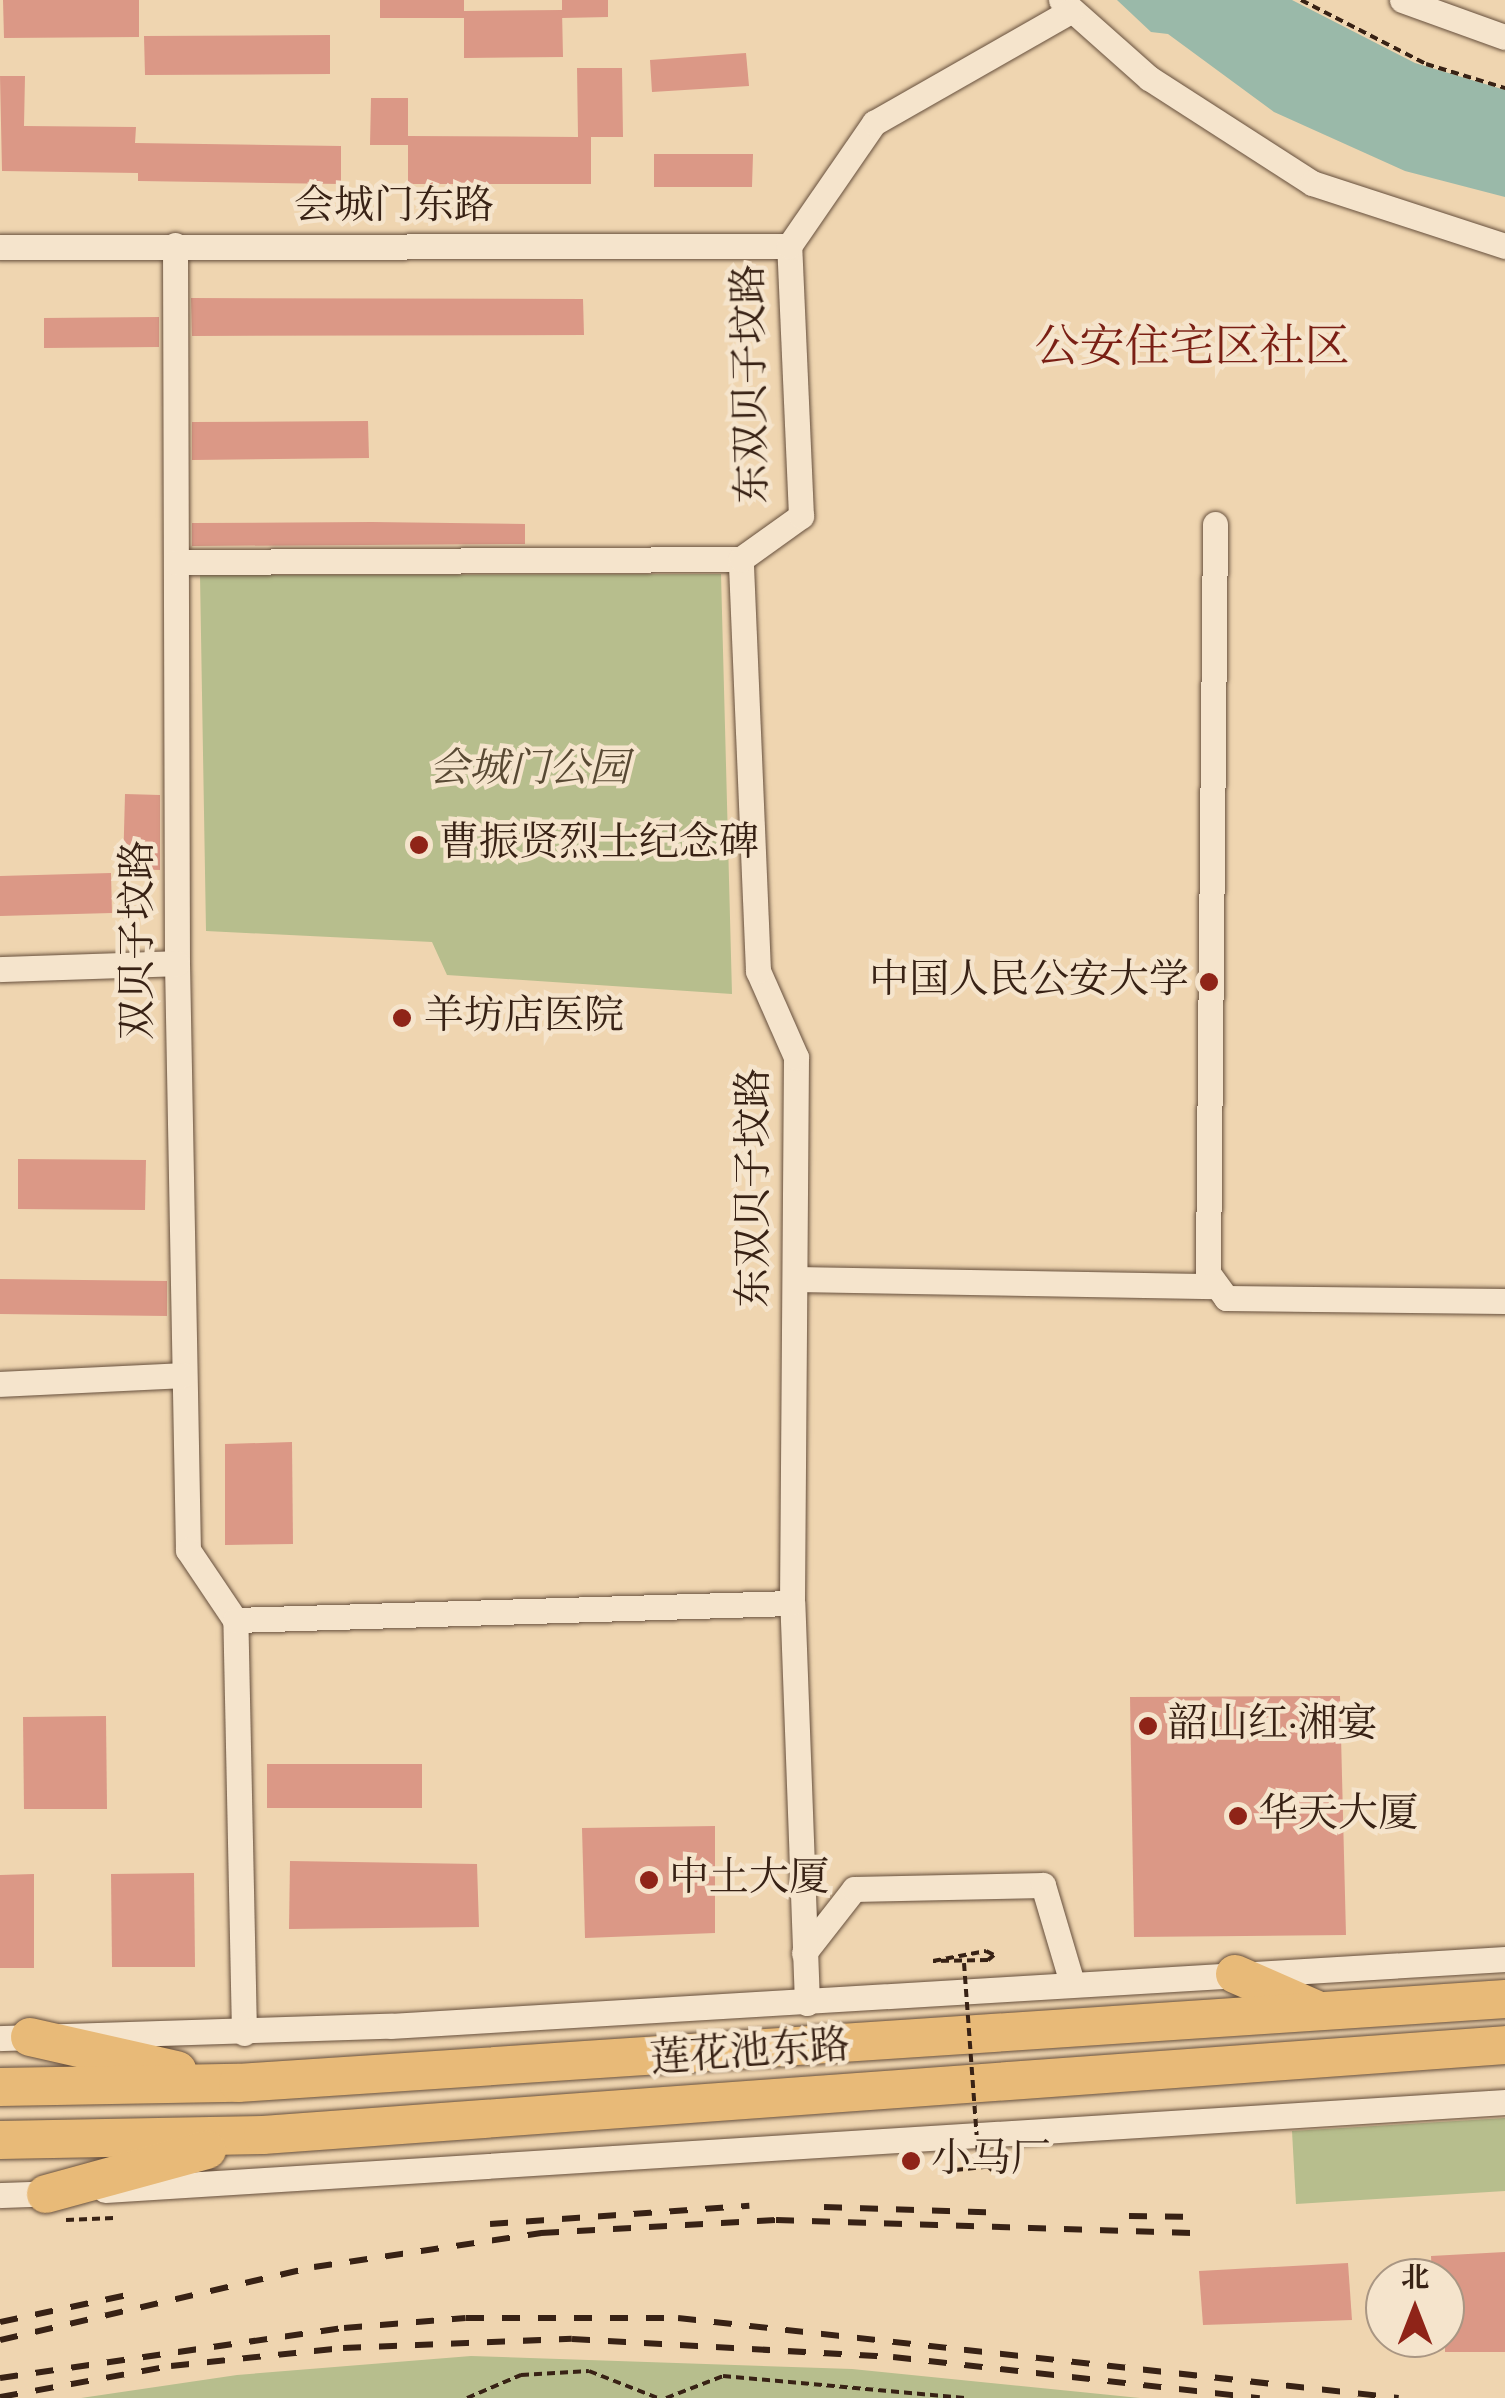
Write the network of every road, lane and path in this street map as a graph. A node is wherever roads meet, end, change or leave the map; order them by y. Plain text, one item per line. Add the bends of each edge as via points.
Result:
1 (1302, 0) edge
2 (1402, 0) edge
3 (1066, 6) edge
4 (1505, 37) edge
5 (1505, 88) edge
6 (176, 245) junction
7 (0, 246) edge
8 (789, 246) junction
9 (1505, 246) edge
10 (1215, 524) dead end
11 (741, 559) junction
12 (176, 562) junction
13 (177, 962) junction
14 (0, 969) edge
15 (794, 1279) junction
16 (1217, 1286) junction
17 (1505, 1301) edge
18 (183, 1375) junction
19 (0, 1384) edge
20 (792, 1603) junction
21 (235, 1620) junction
22 (804, 1952) junction
23 (1505, 1959) edge
24 (964, 1963) junction
25 (1235, 1974) junction
26 (1072, 1983) junction
27 (1505, 1998) edge
28 (807, 2002) junction
29 (1322, 2012) junction
30 (244, 2033) junction
31 (15, 2037) edge
32 (1505, 2045) edge
33 (238, 2083) junction
34 (0, 2088) edge
35 (1505, 2102) edge
36 (262, 2135) junction
37 (0, 2140) edge
38 (1002, 2156) dead end
39 (979, 2158) dead end
40 (954, 2160) dead end
41 (979, 2168) junction
42 (992, 2170) dead end
43 (0, 2195) edge
44 (47, 2207) junction
45 (114, 2218) dead end
46 (467, 2398) edge
47 (658, 2398) edge
48 (666, 2398) edge
49 (965, 2398) edge

1 - 5 path via 1426,64
2 - 4 street
3 - 8 street, 东双贝子坟路 via 874,123
3 - 9 street via 1201,116 1312,183
6 - 7 street, 会城门东路
6 - 8 street, 会城门东路
6 - 12 street, 双贝子坟路
8 - 11 street, 东双贝子坟路 via 801,516
10 - 16 street via 1208,1273
11 - 12 street
11 - 15 street, 东双贝子坟路 via 758,971 796,1057
12 - 13 street, 双贝子坟路
13 - 14 street
13 - 18 street, 双贝子坟路
15 - 16 street
15 - 20 street, 东双贝子坟路
16 - 17 street via 1226,1298
18 - 19 street
18 - 21 street, 双贝子坟路 via 188,1550
20 - 21 street
20 - 22 street, 东双贝子坟路
21 - 30 street
22 - 26 street via 854,1889 1043,1885
22 - 28 street, 东双贝子坟路
23 - 25 street, 莲花池东路
24 - 24 path via 988,1960 994,1954 933,1961
24 - 41 path, bridge
25 - 26 street, 莲花池东路
25 - 29 highway
26 - 28 street, 莲花池东路
27 - 29 highway, 莲花池东路
28 - 30 street, 莲花池东路
29 - 33 highway, 莲花池东路
30 - 31 street, 莲花池东路
31 - 33 highway
32 - 36 highway, 莲花池东路
33 - 34 highway, 莲花池东路
35 - 44 street
36 - 37 highway, 莲花池东路
36 - 44 highway
38 - 41 path, bridge via 1010,2159 1004,2165
39 - 42 path
40 - 41 path, bridge via 948,2166 954,2170
43 - 44 street
44 - 45 path
46 - 47 path via 521,2375 589,2371
48 - 49 path via 723,2376

